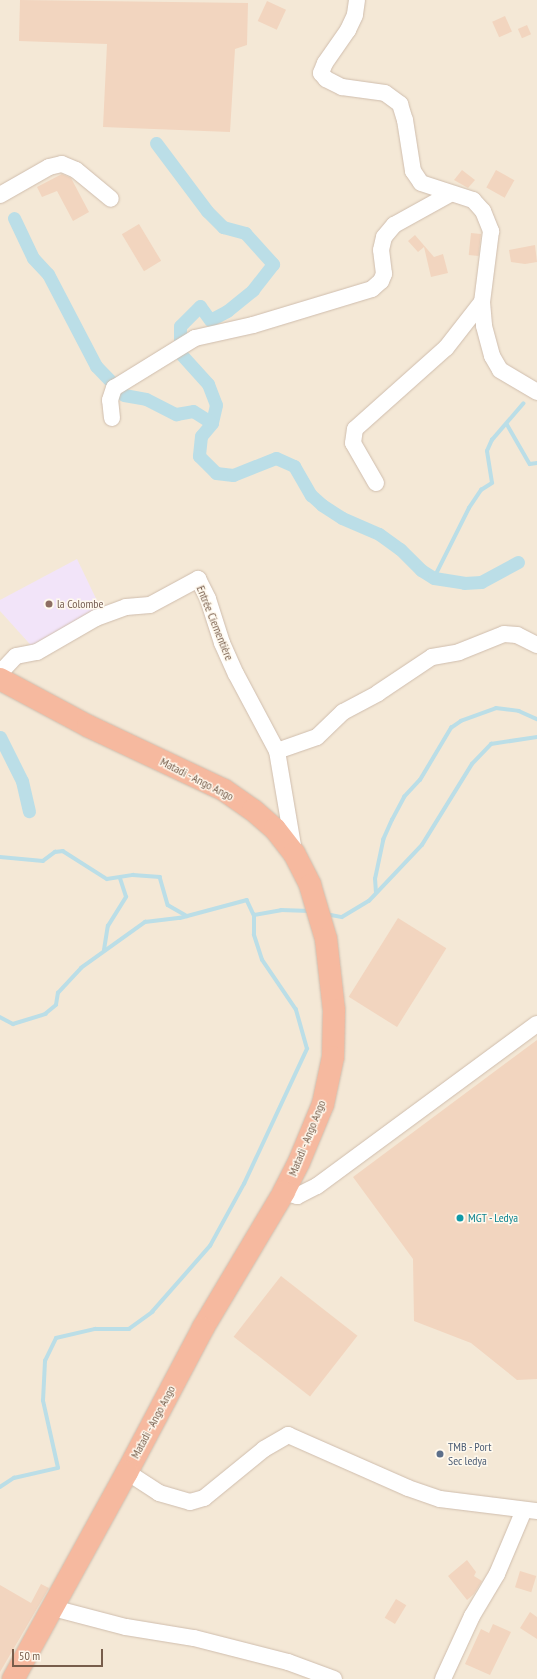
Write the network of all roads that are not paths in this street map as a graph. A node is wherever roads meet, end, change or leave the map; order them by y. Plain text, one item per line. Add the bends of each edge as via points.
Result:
1 (357, 0) edge
2 (450, 194) junction
3 (0, 195) edge
4 (111, 199) dead end
5 (482, 302) junction
6 (537, 392) edge
7 (112, 418) dead end
8 (376, 483) dead end
9 (537, 645) edge
10 (0, 673) edge
11 (0, 679) edge
12 (277, 751) junction
13 (294, 853) junction
14 (537, 1024) edge
15 (284, 1192) junction
16 (127, 1472) junction
17 (530, 1510) edge
18 (53, 1608) junction
19 (13, 1679) edge
20 (334, 1679) edge
21 (443, 1679) edge

1 - 2 street via 355,15 348,30 321,73 326,79 342,87 385,93 400,104 413,171 422,183
2 - 5 street via 472,200 483,211 491,231
2 - 7 street via 394,225 384,237 381,250 384,274 381,281 372,289 253,325 195,338 114,388 110,400
3 - 4 street via 49,167 62,164 76,170
5 - 6 street via 484,326 492,356 500,370
5 - 8 street via 446,348 355,429 353,443
9 - 12 street via 518,635 504,634 459,652 432,657 378,693 343,712 317,736
10 - 12 street, Entrée Ciementière via 16,656 37,652 96,618 126,607 150,605 198,579 236,674
11 - 13 highway, Matadi - Ango Ango via 88,726 224,790 254,810
12 - 13 street, Entrée Ciementière
13 - 15 highway, Matadi - Ango Ango via 326,939 334,1010 333,1057 323,1104
14 - 15 street via 317,1186 296,1196
15 - 16 highway, Matadi - Ango Ango via 203,1328
16 - 17 street via 159,1493 190,1502 204,1498 264,1449 288,1435 408,1488 440,1499
16 - 18 highway, Matadi - Ango Ango
17 - 21 street via 472,1616
18 - 19 highway, Matadi - Ango Ango
18 - 20 street via 126,1627 194,1638 288,1662

